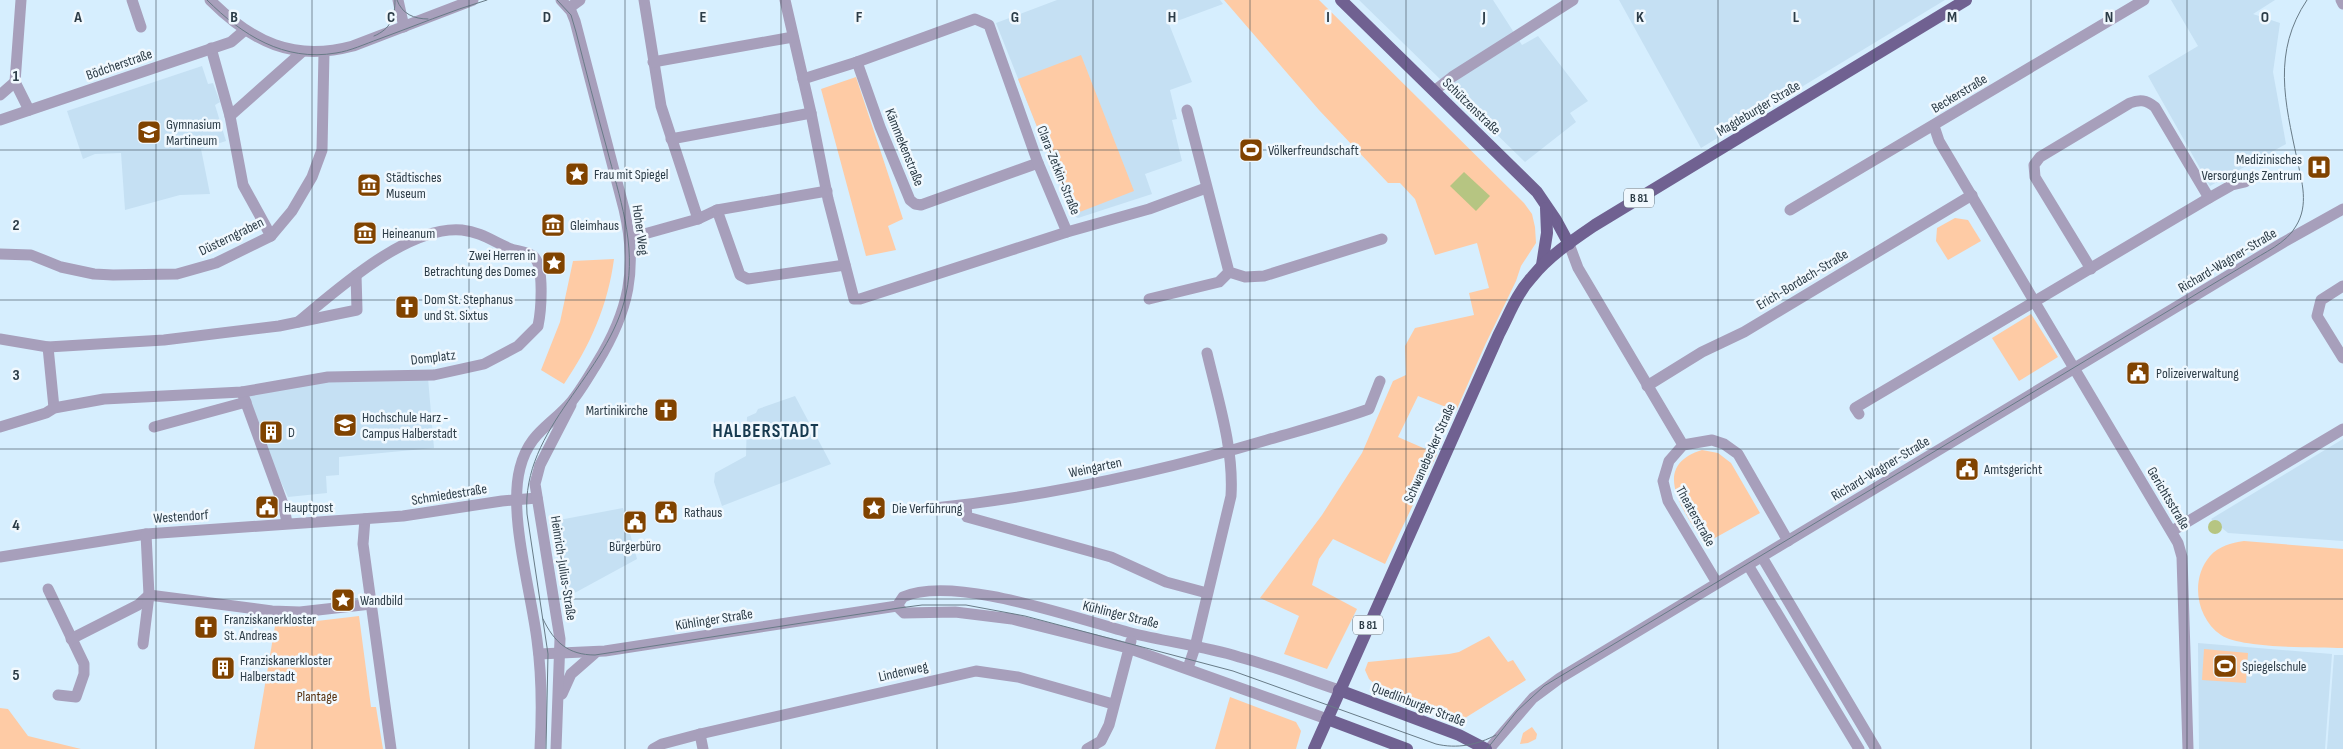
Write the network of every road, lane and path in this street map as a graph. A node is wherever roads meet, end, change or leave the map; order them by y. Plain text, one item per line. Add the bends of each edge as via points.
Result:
1 (21, 0) edge
2 (132, 0) edge
3 (210, 0) edge
4 (398, 0) edge
5 (473, 0) edge
6 (580, 0) edge
7 (644, 0) edge
8 (785, 0) edge
9 (1341, 0) edge
10 (1572, 0) edge
11 (1966, 0) edge
12 (2144, 0) edge
13 (2341, 0) edge
14 (565, 4) edge
15 (2343, 4) edge
16 (141, 27) dead end
17 (404, 27) junction
18 (245, 30) junction
19 (793, 37) junction
20 (211, 48) junction
21 (302, 52) junction
22 (324, 52) junction
23 (654, 62) junction
24 (857, 62) junction
25 (803, 79) junction
26 (15, 82) junction
27 (1434, 91) junction
28 (0, 95) edge
29 (29, 110) junction
30 (1187, 110) dead end
31 (811, 113) junction
32 (230, 116) junction
33 (0, 120) edge
34 (1934, 126) junction
35 (671, 139) junction
36 (1038, 163) junction
37 (2245, 182) dead end
38 (1206, 188) junction
39 (827, 191) junction
40 (1972, 195) junction
41 (2209, 198) junction
42 (1545, 203) junction
43 (2343, 209) edge
44 (717, 210) junction
45 (1790, 210) dead end
46 (698, 218) junction
47 (1067, 232) junction
48 (271, 236) junction
49 (630, 238) junction
50 (1382, 239) dead end
51 (1569, 244) junction
52 (6, 254) edge
53 (845, 265) junction
54 (1542, 265) junction
55 (2091, 269) junction
56 (1229, 272) junction
57 (356, 275) junction
58 (2343, 286) edge
59 (1149, 299) dead end
60 (2035, 303) junction
61 (298, 322) junction
62 (0, 339) edge
63 (48, 347) junction
64 (1207, 353) dead end
65 (2343, 358) edge
66 (2075, 368) junction
67 (1380, 381) dead end
68 (1647, 386) junction
69 (244, 397) junction
70 (572, 401) junction
71 (54, 408) junction
72 (1859, 414) dead end
73 (154, 426) dead end
74 (0, 427) edge
75 (2343, 428) edge
76 (1683, 445) junction
77 (1229, 451) junction
78 (537, 498) junction
79 (516, 500) junction
80 (966, 505) junction
81 (926, 509) dead end
82 (365, 519) junction
83 (287, 523) junction
84 (2172, 531) junction
85 (146, 534) junction
86 (1788, 541) junction
87 (0, 557) edge
88 (1762, 557) junction
89 (1748, 565) junction
90 (1717, 583) junction
91 (48, 589) dead end
92 (1207, 594) junction
93 (150, 595) junction
94 (371, 604) junction
95 (897, 606) junction
96 (1133, 633) junction
97 (71, 639) junction
98 (143, 644) dead end
99 (1196, 647) junction
100 (1128, 648) junction
101 (595, 652) junction
102 (561, 653) junction
103 (539, 654) junction
104 (1188, 668) junction
105 (1339, 690) junction
106 (58, 695) dead end
107 (1113, 704) junction
108 (559, 705) junction
109 (1327, 719) junction
110 (700, 734) junction
111 (391, 749) edge
112 (540, 749) edge
113 (556, 749) edge
114 (653, 749) edge
115 (703, 749) edge
116 (1087, 749) edge
117 (1314, 749) edge
118 (1407, 749) edge
119 (1487, 749) edge
120 (1860, 749) edge
121 (1876, 749) edge
122 (2188, 749) edge

1 - 26 street
2 - 16 street
3 - 18 street
4 - 17 street
5 - 17 street
6 - 14 street
7 - 23 street
8 - 19 street
9 - 27 main road, Schützenstraße
10 - 27 street
11 - 51 main road, Magdeburger Straße / B 81 via 1607,217
12 - 34 street, Beckerstraße
13 - 15 street
14 - 49 street, Hoher Weg via 577,27
17 - 22 street via 353,46
18 - 20 street, Bödcherstraße via 231,42
18 - 21 street via 266,42
19 - 23 street
19 - 25 street
20 - 29 street, Bödcherstraße
20 - 32 street
21 - 22 street
21 - 32 street
22 - 48 street, Düsterngraben via 322,150 318,165 292,211
23 - 35 street via 661,106
24 - 25 street
24 - 36 street, Kämmekenstraße via 910,200 915,204 922,205
24 - 36 street, Clara-Zetkin-Straße via 975,19 989,25
25 - 31 street
26 - 28 street
26 - 29 street
27 - 42 main road, Schützenstraße
29 - 33 street, Bödcherstraße
30 - 38 street
31 - 35 street
31 - 39 street
32 - 48 street via 243,185
34 - 40 street, Gerichtsstraße via 1938,140
34 - 45 street, Beckerstraße
35 - 46 street
36 - 47 street, Clara-Zetkin-Straße
37 - 41 street via 2232,185
38 - 47 street, Clara-Zetkin-Straße via 1150,209
38 - 56 street
39 - 44 street
39 - 53 street
40 - 60 street, Gerichtsstraße
40 - 68 street, Erich-Bordach-Straße via 1744,332 1702,352
41 - 55 street
41 - 55 street via 2155,107 2147,101 2130,103 2040,157 2034,165 2035,177
42 - 51 main road, Schützenstraße
42 - 54 main road via 1548,224
43 - 66 street, Richard-Wagner-Straße
44 - 46 street
44 - 53 street via 743,278
46 - 49 street
47 - 53 street via 860,299 854,299
48 - 52 street, Düsterngraben via 216,263 177,274 94,274 61,267 31,255
49 - 70 street, Hoher Weg via 631,269 623,311 606,349
50 - 56 street via 1264,276 1244,277
51 - 54 main road, Schwanebecker Straße / B 81
51 - 68 street via 1578,268
54 - 105 main road, Schwanebecker Straße / B 81 via 1512,306
55 - 60 street
56 - 59 street via 1219,282
57 - 61 street, Domplatz
57 - 61 street, Domplatz via 357,310
57 - 69 street, Domplatz via 400,247 436,232 463,230 486,236 533,256 541,267 538,326 518,346 484,364 434,375 328,378
58 - 65 street via 2321,300 2318,316
60 - 66 street, Gerichtsstraße
60 - 72 street via 1855,408
61 - 63 street, Domplatz via 164,340
62 - 63 street, Domplatz
63 - 71 street
64 - 77 street
66 - 84 street, Gerichtsstraße
66 - 86 street, Richard-Wagner-Straße
67 - 77 street, Weingarten via 1369,409
68 - 76 street
69 - 71 street, Domplatz via 104,399
69 - 73 street, Domplatz
69 - 83 street
70 - 78 street, Heinrich-Julius-Straße via 540,465 535,484
70 - 79 street, Hoher Weg via 539,431 527,447 517,478
71 - 74 street, Domplatz
75 - 84 street
76 - 86 street via 1712,440 1738,454
76 - 90 street, Theaterstraße via 1674,453 1665,470 1665,492
77 - 80 street, Weingarten via 1069,488
77 - 92 street via 1231,496
78 - 79 street, Schmiedestraße
78 - 102 street, Heinrich-Julius-Straße
79 - 82 street, Schmiedestraße
79 - 103 street
80 - 81 street, Weingarten
80 - 92 street via 967,517 1111,557 1166,582
82 - 83 street, Westendorf
82 - 94 street via 362,544
83 - 85 street, Westendorf
84 - 122 street, Gerichtsstraße via 2182,557
85 - 87 street, Westendorf
85 - 93 street
86 - 88 street, Richard-Wagner-Straße
88 - 89 street, Richard-Wagner-Straße
88 - 121 street
89 - 90 street, Richard-Wagner-Straße
89 - 120 street
90 - 119 street, Richard-Wagner-Straße via 1544,688
91 - 97 street
92 - 99 street
93 - 94 street via 272,611 300,612
93 - 97 street via 138,605
93 - 98 street
94 - 111 street
95 - 96 street, Kühlinger Straße via 903,597 921,592 974,592
95 - 100 street, Kühlinger Straße via 904,613 955,612 1012,619
95 - 101 street, Kühlinger Straße
96 - 99 street, Kühlinger Straße
96 - 100 street
97 - 106 street via 84,664 84,674 76,698
99 - 104 street
99 - 105 street, Kühlinger Straße via 1238,656
100 - 104 street, Kühlinger Straße
100 - 107 street
101 - 102 street, Kühlinger Straße
101 - 108 street via 571,674
102 - 103 street, Kühlinger Straße
102 - 108 street, Heinrich-Julius-Straße
103 - 112 street
104 - 109 street, Kühlinger Straße
105 - 109 main road, B 81
105 - 119 main road, Quedlinburger Straße via 1459,735
107 - 110 street, Lindenweg via 1018,677 976,671
107 - 116 street via 1109,725 1101,741
108 - 113 street, Heinrich-Julius-Straße
109 - 117 main road, B 81
109 - 118 main road
110 - 114 street, Lindenweg
110 - 115 street

